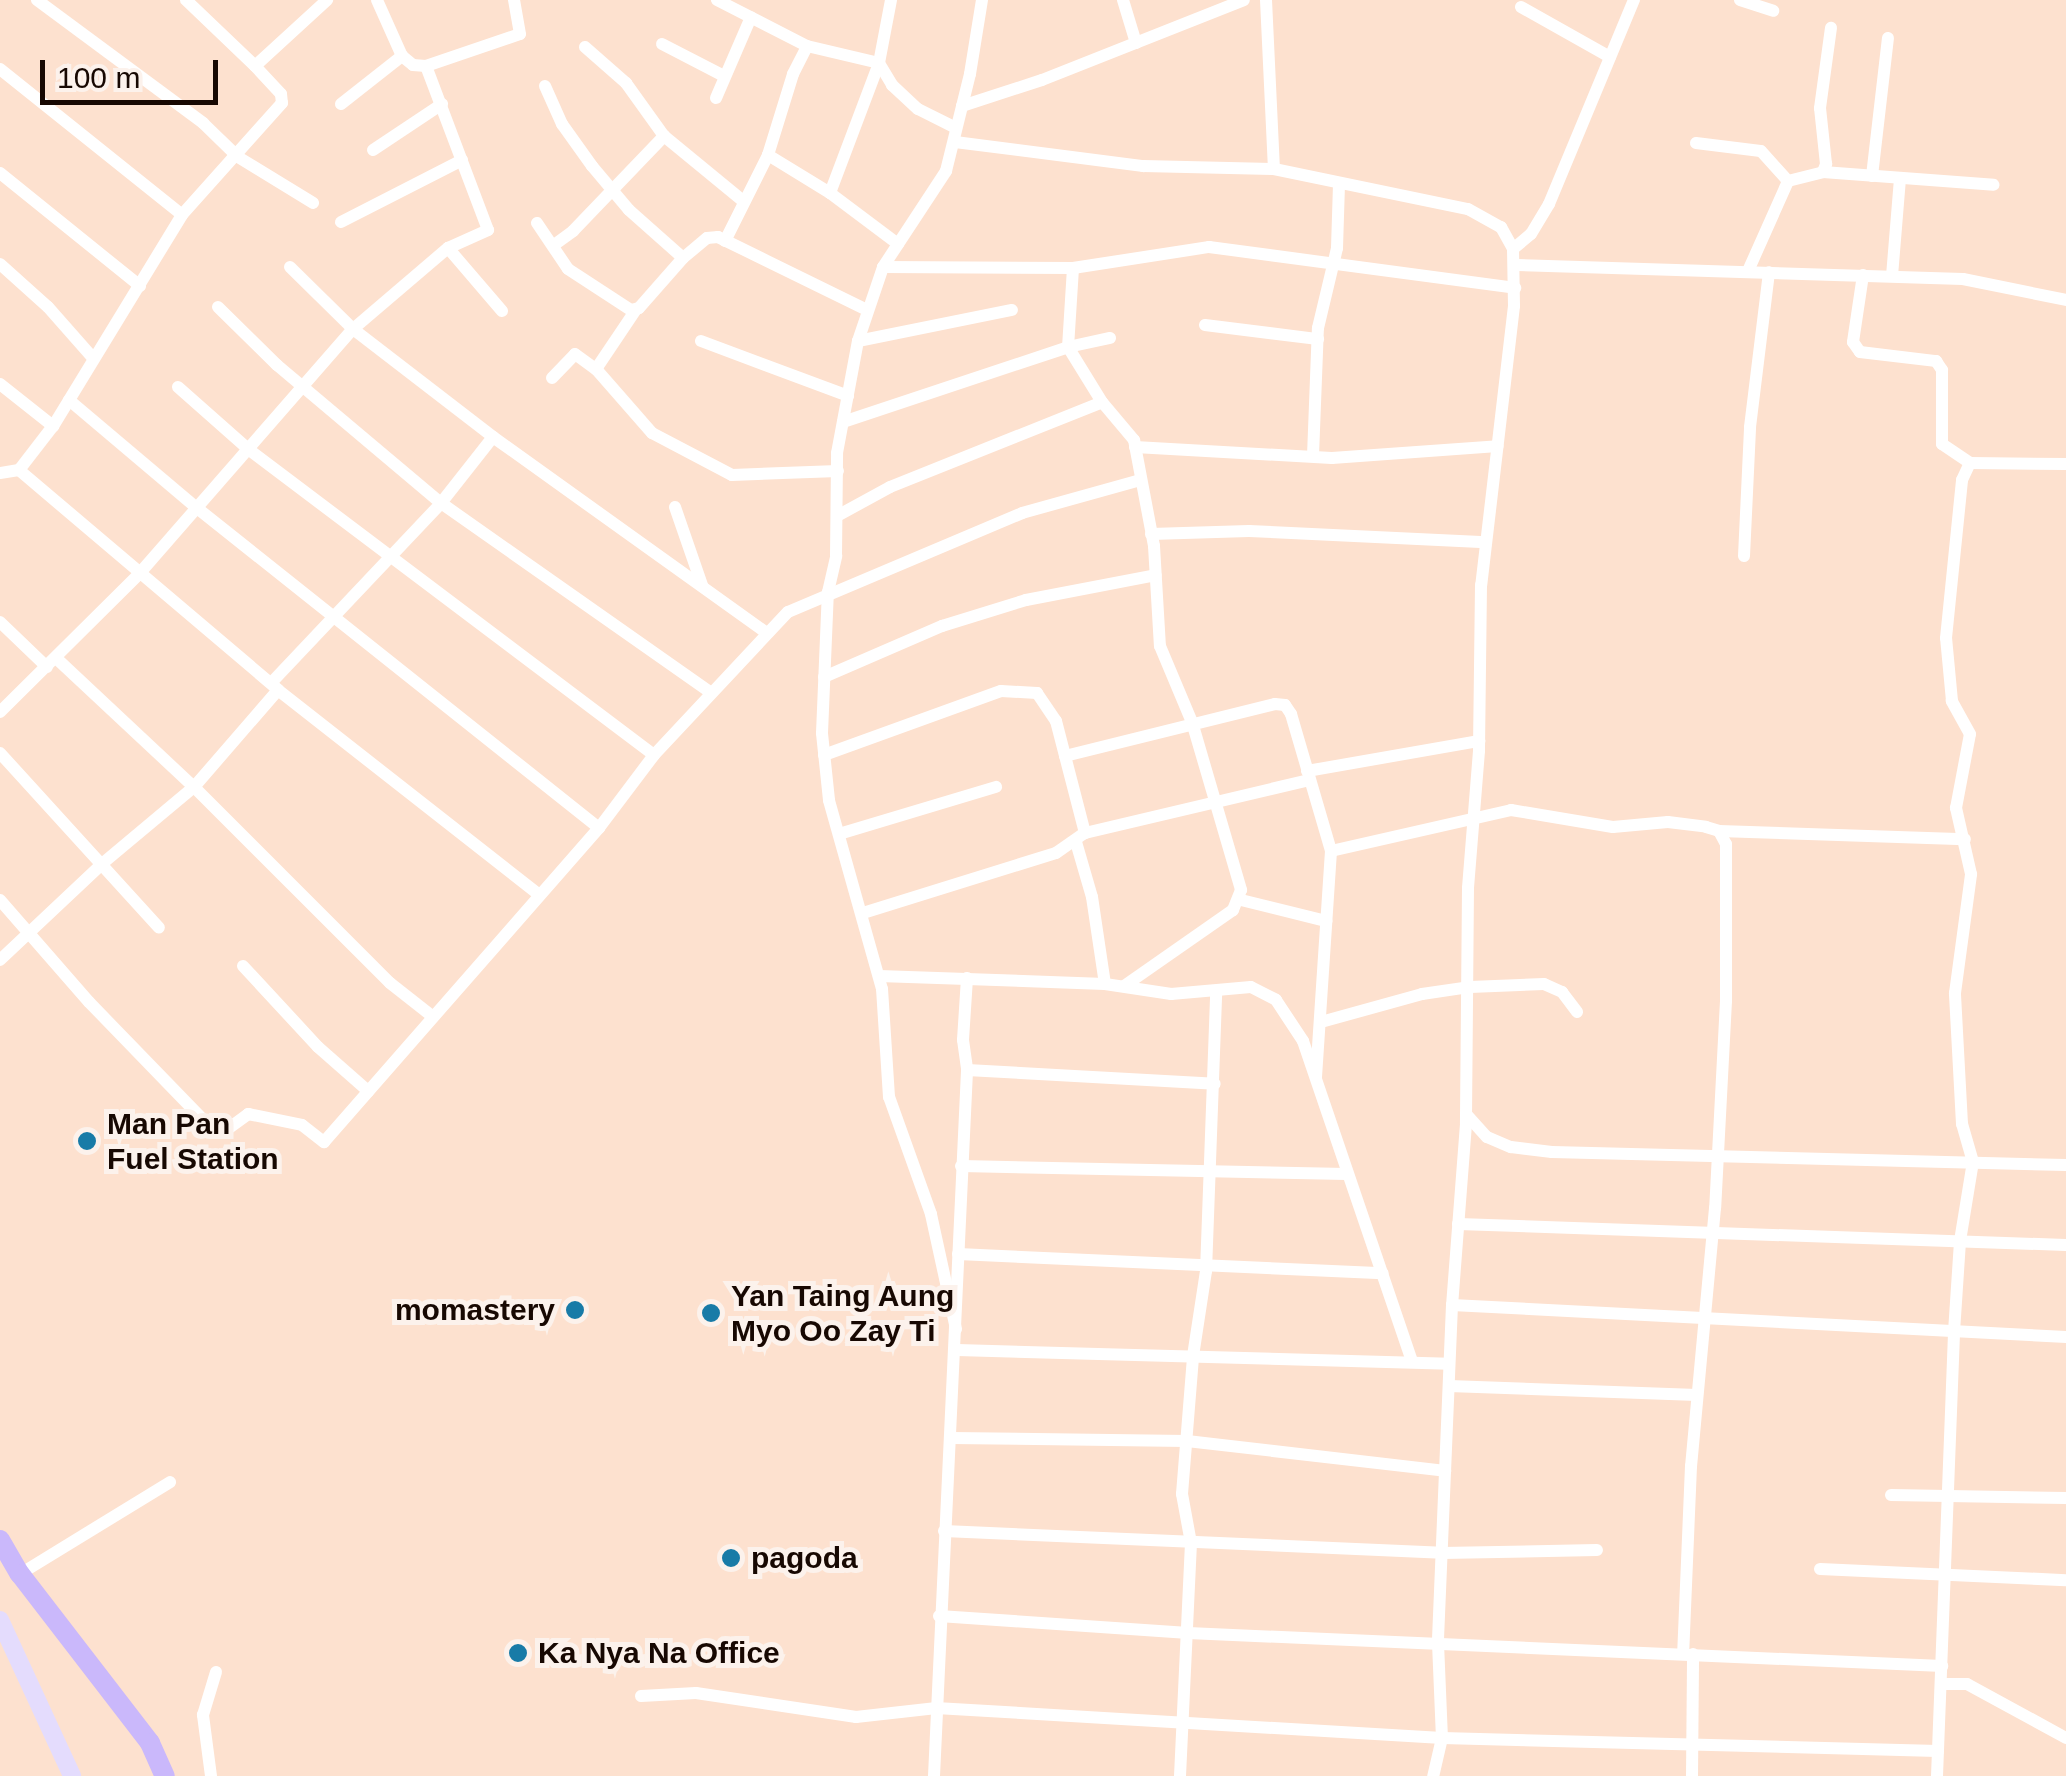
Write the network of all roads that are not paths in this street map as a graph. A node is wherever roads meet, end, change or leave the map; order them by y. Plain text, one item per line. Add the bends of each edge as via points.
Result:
1 (37, 0) edge
2 (327, 0) edge
3 (378, 0) edge
4 (514, 0) edge
5 (717, 0) edge
6 (891, 0) edge
7 (982, 0) edge
8 (1123, 0) edge
9 (1244, 0) edge
10 (1266, 0) edge
11 (1740, 0) edge
12 (1632, 1) edge
13 (193, 2) edge
14 (1521, 7) dead end
15 (1773, 11) dead end
16 (751, 17) junction
17 (1830, 28) dead end
18 (1888, 38) dead end
19 (1136, 43) junction
20 (662, 44) dead end
21 (807, 46) junction
22 (586, 47) dead end
23 (402, 56) junction
24 (1610, 56) junction
25 (878, 63) junction
26 (256, 66) junction
27 (426, 66) junction
28 (0, 69) edge
29 (724, 76) junction
30 (545, 86) dead end
31 (716, 98) dead end
32 (341, 104) dead end
33 (442, 104) junction
34 (962, 106) junction
35 (954, 127) junction
36 (664, 136) junction
37 (955, 142) junction
38 (1696, 142) dead end
39 (373, 150) dead end
40 (768, 155) junction
41 (238, 157) junction
42 (462, 160) junction
43 (1274, 169) junction
44 (1823, 172) junction
45 (0, 173) edge
46 (1872, 176) junction
47 (1900, 178) junction
48 (1788, 181) junction
49 (1339, 185) junction
50 (1994, 185) dead end
51 (611, 191) junction
52 (830, 193) junction
53 (742, 201) junction
54 (313, 203) dead end
55 (182, 216) junction
56 (341, 222) dead end
57 (537, 222) dead end
58 (725, 241) junction
59 (554, 244) junction
60 (898, 244) junction
61 (448, 248) junction
62 (1513, 249) junction
63 (683, 258) junction
64 (1333, 263) junction
65 (0, 264) edge
66 (1516, 265) junction
67 (290, 267) dead end
68 (883, 268) junction
69 (1073, 268) junction
70 (1748, 271) junction
71 (1769, 272) junction
72 (1863, 275) junction
73 (1892, 276) junction
74 (140, 286) junction
75 (1515, 288) junction
76 (2066, 300) edge
77 (218, 306) dead end
78 (866, 309) junction
79 (1012, 310) dead end
80 (636, 311) junction
81 (502, 312) dead end
82 (1204, 325) dead end
83 (353, 328) junction
84 (1110, 338) dead end
85 (1318, 339) junction
86 (702, 341) dead end
87 (858, 341) junction
88 (1068, 347) junction
89 (93, 358) junction
90 (596, 369) junction
91 (552, 378) dead end
92 (0, 384) edge
93 (178, 387) dead end
94 (304, 388) junction
95 (848, 396) junction
96 (69, 400) junction
97 (1102, 402) junction
98 (843, 422) junction
99 (53, 426) junction
100 (494, 436) junction
101 (1498, 446) junction
102 (1136, 447) junction
103 (248, 450) junction
104 (1313, 456) junction
105 (1970, 463) junction
106 (2066, 464) edge
107 (19, 470) junction
108 (838, 471) junction
109 (0, 474) edge
110 (1140, 480) junction
111 (441, 503) junction
112 (675, 507) dead end
113 (197, 508) junction
114 (836, 516) junction
115 (1152, 534) junction
116 (1486, 542) junction
117 (391, 556) junction
118 (1744, 556) dead end
119 (139, 574) junction
120 (1156, 575) junction
121 (703, 587) junction
122 (828, 592) junction
123 (335, 616) junction
124 (0, 622) edge
125 (767, 634) junction
126 (52, 663) junction
127 (824, 677) junction
128 (275, 686) junction
129 (710, 692) junction
130 (0, 712) edge
131 (1192, 722) junction
132 (1479, 741) junction
133 (0, 753) edge
134 (824, 754) junction
135 (654, 755) junction
136 (1065, 756) junction
137 (1308, 775) junction
138 (194, 787) junction
139 (996, 788) dead end
140 (1215, 799) junction
141 (1472, 820) junction
142 (599, 828) junction
143 (1719, 831) junction
144 (839, 834) junction
145 (1080, 837) junction
146 (1965, 839) junction
147 (1331, 851) junction
148 (103, 863) junction
149 (538, 893) junction
150 (0, 900) edge
151 (1240, 900) junction
152 (863, 913) junction
153 (1326, 921) junction
154 (159, 928) dead end
155 (31, 932) junction
156 (0, 960) edge
157 (243, 966) dead end
158 (879, 976) junction
159 (967, 978) junction
160 (1105, 984) junction
161 (1124, 986) junction
162 (1470, 987) junction
163 (1216, 992) junction
164 (1577, 1012) dead end
165 (432, 1016) junction
166 (1321, 1022) junction
167 (967, 1070) junction
168 (1316, 1080) junction
169 (1214, 1084) junction
170 (368, 1091) junction
171 (1466, 1114) junction
172 (1716, 1155) junction
173 (1973, 1162) junction
174 (2066, 1165) edge
175 (961, 1166) junction
176 (1213, 1171) junction
177 (1347, 1174) junction
178 (1458, 1224) junction
179 (1711, 1236) junction
180 (1960, 1241) junction
181 (2066, 1245) edge
182 (958, 1254) junction
183 (1207, 1264) junction
184 (1382, 1272) junction
185 (1452, 1305) junction
186 (1704, 1316) junction
187 (956, 1329) junction
188 (1954, 1332) junction
189 (2066, 1336) edge
190 (957, 1350) junction
191 (1194, 1356) junction
192 (1411, 1360) junction
193 (1450, 1364) junction
194 (1449, 1386) junction
195 (1697, 1395) junction
196 (951, 1438) junction
197 (1187, 1441) junction
198 (1446, 1471) junction
199 (170, 1482) dead end
200 (1891, 1496) dead end
201 (1948, 1496) junction
202 (2066, 1498) edge
203 (944, 1531) junction
204 (0, 1540) edge
205 (1191, 1543) junction
206 (1596, 1550) dead end
207 (1442, 1553) junction
208 (1820, 1569) dead end
209 (20, 1574) junction
210 (1946, 1574) junction
211 (2066, 1580) edge
212 (939, 1616) junction
213 (0, 1620) edge
214 (1188, 1633) junction
215 (1438, 1643) junction
216 (1688, 1654) junction
217 (1942, 1666) junction
218 (216, 1672) dead end
219 (1940, 1684) junction
220 (641, 1696) dead end
221 (936, 1708) junction
222 (1183, 1724) junction
223 (1442, 1738) junction
224 (2066, 1738) edge
225 (1693, 1743) junction
226 (1938, 1751) junction
227 (1940, 1774) edge
228 (72, 1776) edge
229 (165, 1776) edge
230 (211, 1776) edge
231 (934, 1776) edge
232 (1180, 1776) edge
233 (1433, 1776) edge
234 (1692, 1776) edge

1 - 41 street via 203,123
2 - 26 street
3 - 23 street
4 - 27 street via 520,34
5 - 16 street
6 - 25 street
7 - 34 street
8 - 19 street
9 - 19 street
10 - 43 street
11 - 15 street
12 - 24 street
13 - 26 street
14 - 24 street
16 - 21 street
16 - 29 street
17 - 44 street via 1820,108
18 - 46 street
19 - 34 street
20 - 29 street
21 - 25 street
21 - 40 street
22 - 36 street via 626,82
23 - 27 street
23 - 32 street
24 - 62 street via 1549,204
25 - 35 street via 918,110
25 - 52 street
26 - 41 street via 282,94 282,103
27 - 33 street
28 - 55 street
29 - 31 street
30 - 51 street via 572,140
33 - 39 street
33 - 42 street
34 - 35 street
35 - 37 street
36 - 51 street
36 - 53 street
37 - 43 street via 1143,166
37 - 60 street via 946,171
38 - 48 street via 1761,151
40 - 52 street
40 - 53 street
41 - 54 street
41 - 55 street
42 - 56 street
42 - 61 street via 488,230
43 - 49 street
44 - 46 street
44 - 48 street
45 - 74 street
46 - 47 street
47 - 50 street
47 - 73 street
48 - 70 street
49 - 62 street via 1468,209 1500,227
49 - 64 street
51 - 59 street
51 - 63 street
52 - 60 street
53 - 58 street
55 - 74 street
57 - 59 street
58 - 63 street via 708,238
58 - 78 street
59 - 80 street via 568,268
60 - 68 street
61 - 81 street
61 - 83 street
62 - 66 street
63 - 80 street
64 - 69 street via 1209,247
64 - 75 street
64 - 85 street
65 - 89 street
66 - 70 street
66 - 75 street
67 - 83 street
68 - 69 street
68 - 78 street
69 - 88 street
70 - 71 street
71 - 72 street
71 - 118 street via 1750,427
72 - 73 street
72 - 105 street via 1853,342 1860,352 1936,362 1942,370 1942,444
73 - 76 street via 1963,279
74 - 89 street
75 - 101 street
77 - 94 street
78 - 87 street
79 - 87 street
80 - 90 street
82 - 85 street
83 - 94 street
83 - 100 street
84 - 88 street
85 - 104 street
86 - 95 street
87 - 95 street
88 - 97 street
88 - 98 street
89 - 96 street
90 - 91 street via 575,354
90 - 108 street via 652,433 718,470
92 - 99 street
93 - 103 street
94 - 103 street
94 - 111 street
95 - 98 street
96 - 99 street
96 - 113 street
97 - 102 street
97 - 114 street
98 - 108 street
99 - 107 street
100 - 111 street
100 - 121 street
101 - 104 street
101 - 116 street
102 - 104 street
102 - 110 street
103 - 113 street
103 - 117 street
105 - 106 street
105 - 146 street via 1962,480 1946,638 1952,701 1970,734 1956,808
107 - 109 street
107 - 119 street
108 - 114 street
110 - 115 street
110 - 122 street via 1022,513
111 - 117 street
111 - 129 street
112 - 121 street
113 - 119 street
113 - 123 street
114 - 122 street
115 - 116 street via 1249,531
115 - 120 street
116 - 132 street
117 - 123 street
117 - 135 street
119 - 126 street
119 - 128 street
120 - 127 street via 1009,605
120 - 131 street via 1160,646
121 - 125 street
122 - 125 street via 788,612
122 - 127 street
123 - 128 street
123 - 142 street
124 - 126 street
125 - 129 street
126 - 130 street
126 - 138 street
127 - 134 street
128 - 138 street
128 - 149 street
129 - 135 street
131 - 136 street
131 - 137 street via 1284,705
131 - 140 street
132 - 137 street
132 - 141 street
133 - 148 street
134 - 136 street via 1017,690 1037,692 1056,721
134 - 144 street
135 - 142 street
136 - 145 street
137 - 140 street
137 - 147 street
138 - 148 street
138 - 165 street via 390,983
139 - 144 street
140 - 145 street
140 - 151 street
141 - 143 street via 1534,811 1613,827 1668,822
141 - 147 street
141 - 162 street
142 - 149 street
143 - 146 street
143 - 172 street via 1728,870
144 - 152 street
145 - 152 street via 1056,853
145 - 160 street
146 - 173 street via 1971,874 1955,993 1962,1124
147 - 153 street
148 - 154 street
148 - 155 street
149 - 165 street
150 - 155 street
151 - 153 street
151 - 161 street
152 - 158 street
153 - 166 street
155 - 156 street
155 - 170 street via 215,1132 248,1114 302,1125 324,1142
157 - 170 street
158 - 159 street
158 - 187 street via 889,1096 930,1214
159 - 160 street
159 - 167 street
160 - 161 street
161 - 163 street
162 - 164 street via 1544,984 1562,992
162 - 166 street
162 - 171 street
163 - 168 street via 1251,987 1276,1000 1303,1040
163 - 169 street
165 - 170 street
166 - 168 street
167 - 169 street
167 - 175 street
168 - 177 street
169 - 176 street
171 - 172 street via 1488,1137 1511,1146
171 - 178 street
172 - 173 street
172 - 179 street
173 - 174 street
173 - 180 street
175 - 176 street
175 - 182 street
176 - 177 street
176 - 183 street
177 - 184 street
178 - 179 street
178 - 185 street
179 - 180 street
179 - 186 street
180 - 181 street
180 - 188 street
182 - 183 street
182 - 187 street
183 - 184 street
183 - 191 street
184 - 192 street
185 - 186 street
185 - 193 street
186 - 188 street
186 - 195 street
187 - 190 street
188 - 189 street
188 - 201 street
190 - 191 street
190 - 196 street
191 - 192 street
191 - 197 street
192 - 193 street
193 - 194 street
194 - 195 street
194 - 198 street
195 - 216 street
196 - 197 street
196 - 203 street
197 - 198 street
197 - 205 street via 1182,1494
198 - 207 street
199 - 209 street
200 - 201 street
201 - 202 street
201 - 210 street
203 - 205 street
203 - 212 street
204 - 209 main road
205 - 207 street
205 - 214 street
206 - 207 street
207 - 215 street
208 - 210 street
209 - 229 main road via 150,1743
210 - 211 street
210 - 217 street
212 - 214 street
212 - 221 street
213 - 228 main road
214 - 215 street
214 - 222 street
215 - 216 street
215 - 223 street
216 - 217 street
216 - 225 street
217 - 219 street
218 - 230 street via 203,1715
219 - 224 street via 1967,1684
219 - 226 street
220 - 221 street via 696,1693 856,1717
221 - 222 street
221 - 231 street
222 - 223 street
222 - 232 street
223 - 225 street
223 - 233 street
225 - 226 street
225 - 234 street
226 - 227 street

